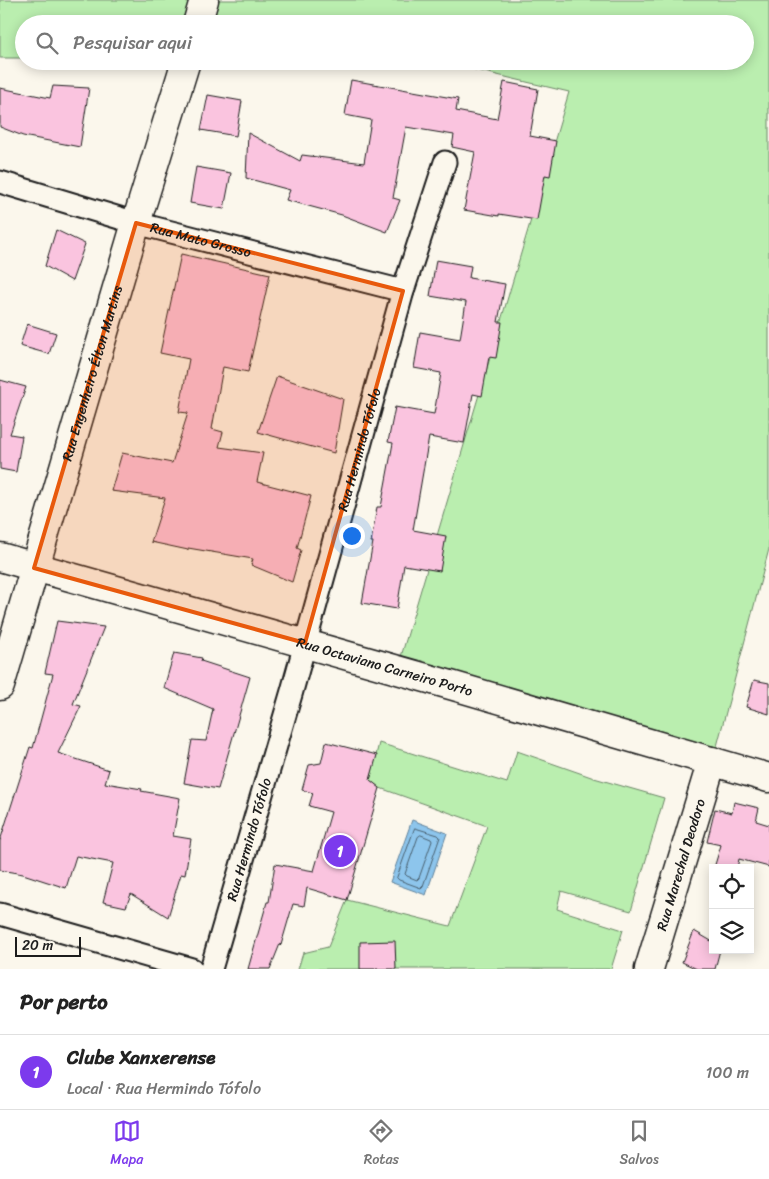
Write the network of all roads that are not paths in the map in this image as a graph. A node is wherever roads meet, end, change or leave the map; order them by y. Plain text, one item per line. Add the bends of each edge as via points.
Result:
1 (204, 0) edge
2 (200, 15) edge
3 (183, 70) edge
4 (445, 162) dead end
5 (0, 182) edge
6 (136, 223) junction
7 (403, 291) junction
8 (0, 558) edge
9 (34, 568) junction
10 (305, 643) junction
11 (0, 686) edge
12 (712, 761) junction
13 (769, 778) edge
14 (0, 914) edge
15 (192, 969) edge
16 (212, 969) edge
17 (649, 969) edge

1 - 2 street
3 - 6 street, Rua Engenheiro Élton Martins
4 - 7 street, Rua Hermindo Tófolo
5 - 6 street, Rua Mato Grosso
6 - 7 street, Rua Mato Grosso
6 - 9 street, Rua Engenheiro Élton Martins
7 - 10 street, Rua Hermindo Tófolo
8 - 9 street, Rua Octaviano Carneiro Porto
9 - 10 street, Rua Octaviano Carneiro Porto
9 - 11 street, Rua Engenheiro Élton Martins
10 - 12 street, Rua Octaviano Carneiro Porto
10 - 16 street, Rua Hermindo Tófolo
12 - 13 street, Rua Octaviano Carneiro Porto
12 - 17 street, Rua Marechal Deodoro
14 - 15 street

